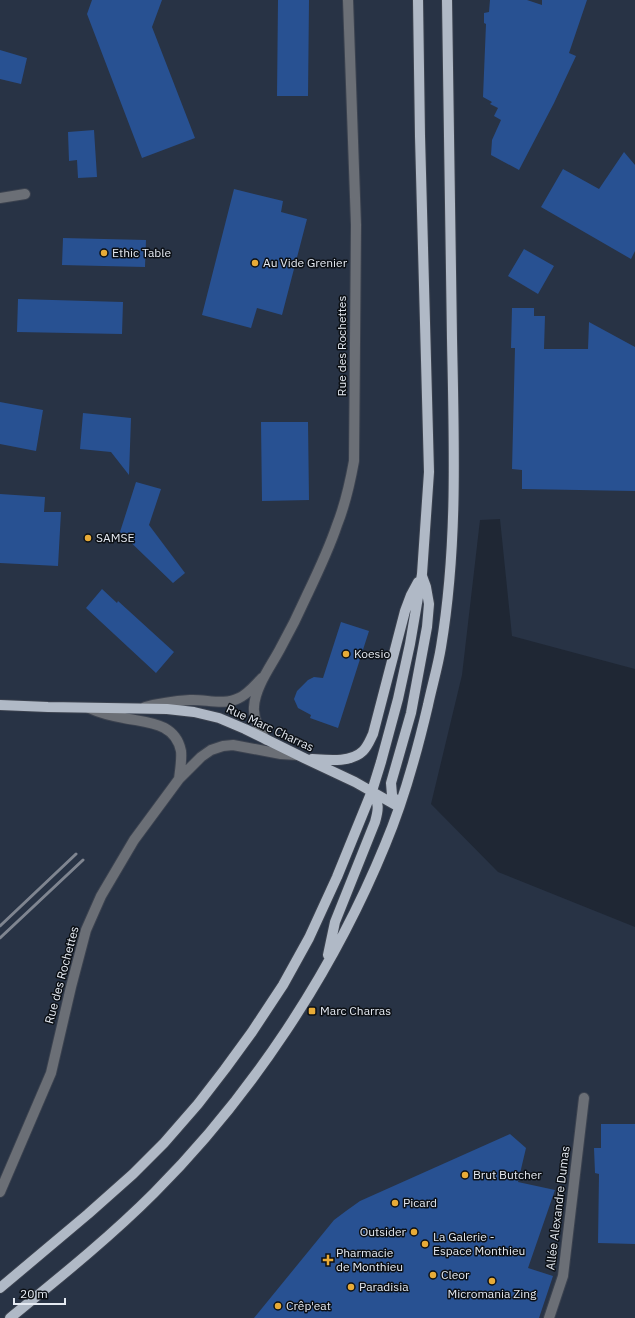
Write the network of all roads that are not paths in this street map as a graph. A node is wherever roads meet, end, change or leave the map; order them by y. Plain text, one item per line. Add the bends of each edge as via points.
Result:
1 (348, 0) edge
2 (418, 0) edge
3 (447, 0) edge
4 (25, 194) dead end
5 (0, 198) edge
6 (422, 574) junction
7 (266, 673) junction
8 (0, 705) edge
9 (87, 707) junction
10 (138, 708) junction
11 (266, 740) junction
12 (301, 757) junction
13 (179, 779) junction
14 (372, 791) junction
15 (399, 806) junction
16 (327, 963) junction
17 (584, 1098) dead end
18 (0, 1192) edge
19 (0, 1288) edge
20 (10, 1318) edge
21 (549, 1318) edge

1 - 7 street, Rue des Rochettes via 356,225 354,461 338,525 308,594
2 - 6 main road via 429,472
3 - 15 main road via 455,471 450,576 441,649 416,755
4 - 5 street
6 - 12 main road via 405,611 368,745 362,752 344,759
6 - 14 main road via 398,699
6 - 15 main road via 428,604 427,627 411,714 391,783 392,795
7 - 10 street, Rue des Rochettes via 244,695 234,700 179,701
7 - 11 street, Rue des Rochettes via 254,707 256,725
8 - 9 main road, Rue Marc Charras
9 - 10 main road, Rue Marc Charras
9 - 13 street via 110,716 156,723 170,731 181,752
10 - 11 main road, Rue Marc Charras via 194,712 219,718
11 - 12 main road, Rue Marc Charras
12 - 13 street, Rue des Rochettes via 233,745 223,746 201,757
12 - 14 main road, Rue Marc Charras
13 - 18 street, Rue des Rochettes via 134,840 101,896 86,930 51,1073
14 - 15 main road, Rue Marc Charras
14 - 16 main road via 379,807 335,922
14 - 19 main road via 309,938 283,985 225,1069 164,1143 133,1174
15 - 16 main road via 366,890
16 - 20 main road via 274,1049 196,1148 156,1192 116,1230
17 - 21 street, Allée Alexandre Dumas via 563,1276

